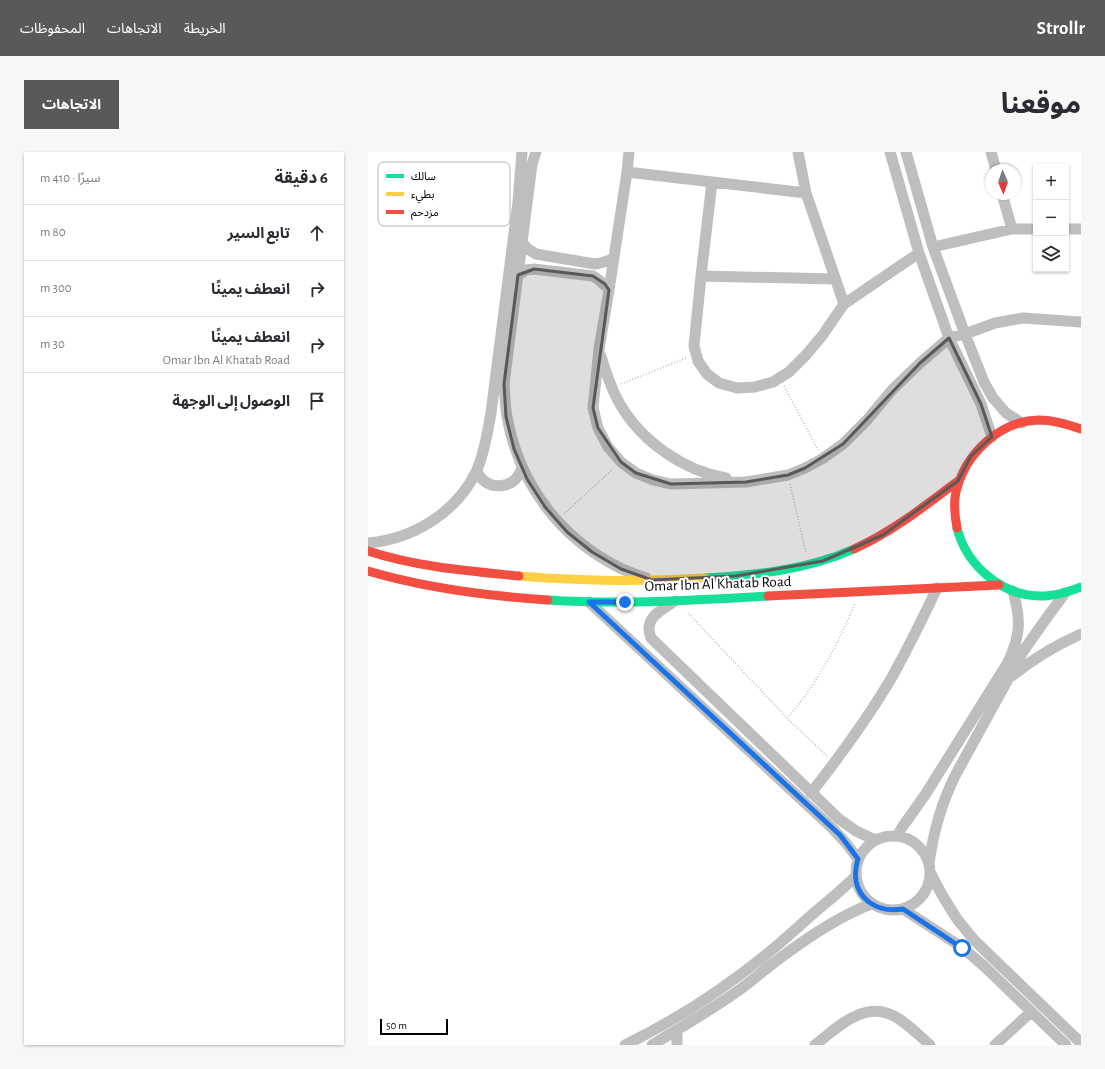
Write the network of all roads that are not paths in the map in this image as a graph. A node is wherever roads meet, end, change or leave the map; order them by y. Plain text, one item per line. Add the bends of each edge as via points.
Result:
1 (522, 152) edge
2 (536, 152) edge
3 (629, 152) edge
4 (798, 152) edge
5 (890, 152) edge
6 (906, 152) edge
7 (991, 152) edge
8 (994, 164) edge
9 (627, 172) junction
10 (712, 182) junction
11 (806, 193) junction
12 (1004, 200) edge
13 (1012, 229) junction
14 (1033, 229) edge
15 (1069, 229) edge
16 (1081, 229) edge
17 (522, 242) junction
18 (933, 247) junction
19 (919, 253) junction
20 (614, 258) junction
21 (518, 274) junction
22 (701, 276) junction
23 (835, 279) junction
24 (609, 290) junction
25 (844, 304) junction
26 (1081, 322) edge
27 (965, 334) junction
28 (950, 338) junction
29 (599, 349) junction
30 (1022, 423) junction
31 (1081, 430) edge
32 (992, 437) junction
33 (522, 467) junction
34 (477, 471) junction
35 (958, 481) junction
36 (746, 482) junction
37 (368, 543) edge
38 (368, 551) edge
39 (368, 572) edge
40 (652, 580) junction
41 (999, 585) junction
42 (1081, 587) edge
43 (937, 588) junction
44 (1013, 591) junction
45 (1067, 593) junction
46 (1081, 596) edge
47 (676, 600) junction
48 (589, 602) junction
49 (1081, 634) edge
50 (1008, 679) junction
51 (811, 793) junction
52 (897, 836) junction
53 (875, 840) junction
54 (858, 859) junction
55 (930, 868) junction
56 (856, 877) junction
57 (871, 904) junction
58 (903, 909) junction
59 (1031, 1012) junction
60 (677, 1030) junction
61 (1081, 1043) edge
62 (626, 1045) edge
63 (652, 1045) edge
64 (677, 1045) edge
65 (815, 1045) edge
66 (930, 1045) edge
67 (995, 1045) edge
68 (1066, 1045) edge

1 - 34 street via 492,413
2 - 17 street via 532,164
3 - 9 street
4 - 11 street
5 - 19 street
6 - 18 street
7 - 8 street
9 - 10 street
9 - 20 street
10 - 11 street
10 - 22 street
11 - 23 street
12 - 13 street
13 - 14 street
13 - 18 street
15 - 16 street
17 - 20 street via 536,254 545,256 595,264 608,262
17 - 21 street
18 - 27 street
19 - 25 street
19 - 28 street
20 - 24 street
21 - 24 street via 534,268 593,276
21 - 33 street via 504,384 506,416 514,449
22 - 23 street
22 - 25 street via 694,346 698,361 707,374 719,383 737,388 773,382 789,372 822,336
23 - 25 street
24 - 29 street
26 - 27 street via 1023,318 995,323
27 - 28 street
27 - 30 street via 993,398 1006,412
28 - 32 street via 981,404
28 - 36 street via 892,390 843,444 822,459 788,475
29 - 36 street via 607,378 620,405 639,429 661,450 687,466 716,476
29 - 36 street via 593,408 598,428 608,447 621,462 636,473 671,484
30 - 31 street via 1054,421
30 - 32 street
32 - 35 street via 971,456
33 - 34 street via 514,480 501,486 491,485 482,480
33 - 40 street via 545,507 567,532 592,552 621,569
34 - 37 street via 454,503 440,516 407,534
35 - 40 street, Omar Ibn Al Khatab Road via 901,523 864,545 843,553 780,570 736,576
35 - 41 street via 954,501 955,521 960,540 982,573
38 - 40 street, Omar Ibn Al Khatab Road via 424,565 478,572 541,578
39 - 48 street, Omar Ibn Al Khatab Road via 416,583 499,596
41 - 43 street, Omar Ibn Al Khatab Road
41 - 44 street
42 - 45 street
43 - 47 street, Omar Ibn Al Khatab Road
43 - 51 street via 916,634 891,678 835,763
44 - 45 street via 1039,596
44 - 52 street via 1019,620 1014,650
45 - 46 street
45 - 50 street via 1033,636
47 - 48 street, Omar Ibn Al Khatab Road
47 - 51 street via 650,620 648,632 651,638
48 - 54 street via 832,828
49 - 50 street via 1046,652
50 - 55 street via 948,790 936,826
51 - 53 street via 847,826
52 - 53 street
52 - 55 street via 917,845 926,856
53 - 54 street via 865,848
54 - 56 street
55 - 58 street via 923,896
55 - 61 street via 942,896 974,940
56 - 57 street via 860,892
56 - 62 street via 768,953 712,995
57 - 58 street via 886,910
57 - 60 street via 834,921 708,1012
58 - 59 street via 962,948
59 - 67 street
59 - 68 street
60 - 63 street
60 - 64 street
65 - 66 street via 852,1017 875,1011 898,1018

